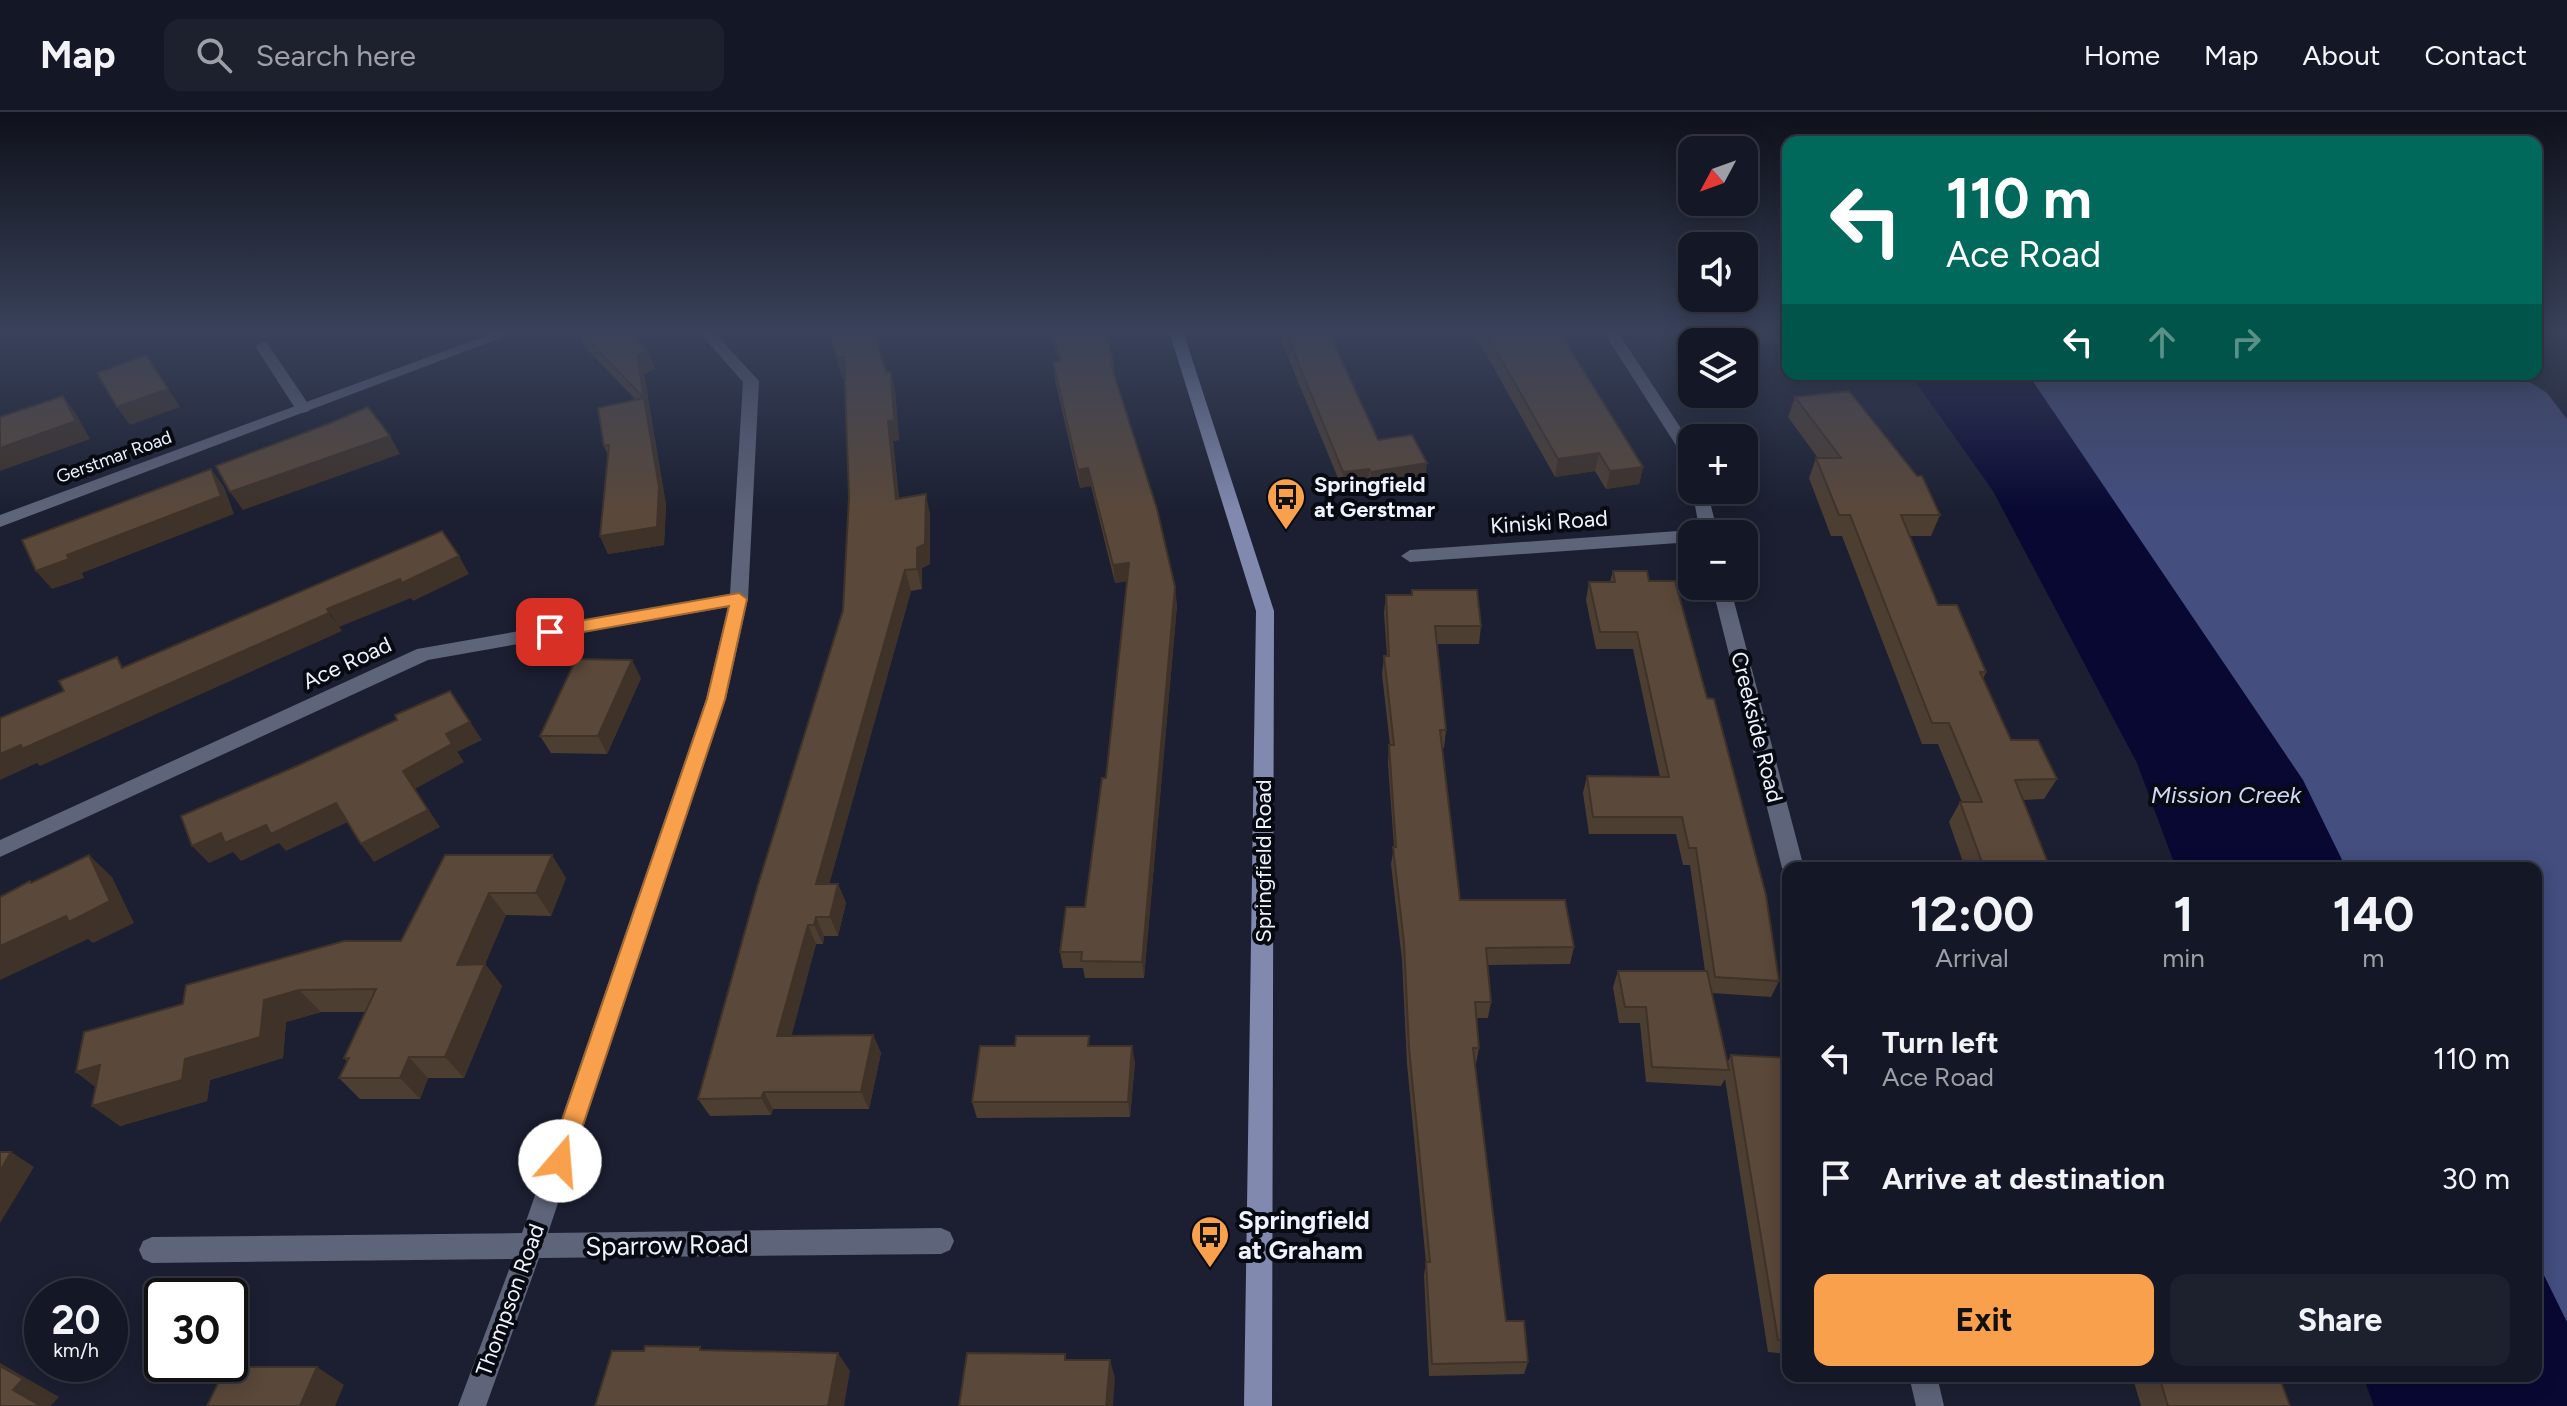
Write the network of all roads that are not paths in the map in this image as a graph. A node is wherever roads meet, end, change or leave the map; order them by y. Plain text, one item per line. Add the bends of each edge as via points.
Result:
1 (292, 391) edge
2 (348, 391) edge
3 (750, 391) edge
4 (1195, 391) edge
5 (1649, 391) edge
6 (303, 408) junction
7 (1678, 435) edge
8 (0, 521) edge
9 (1678, 537) edge
10 (1410, 556) dead end
11 (739, 599) junction
12 (1725, 600) edge
13 (0, 849) edge
14 (1791, 862) edge
15 (941, 1241) dead end
16 (530, 1247) junction
17 (152, 1250) dead end
18 (1924, 1382) edge
19 (472, 1406) edge
20 (1258, 1406) edge
21 (1930, 1406) edge

1 - 6 street
2 - 6 street, Gerstmar Road
3 - 11 street, Thompson Road
4 - 20 main road, Springfield Road via 1265,611
5 - 7 street
6 - 8 street, Gerstmar Road
9 - 10 street, Kiniski Road
11 - 13 street, Ace Road via 424,654
11 - 16 street, Thompson Road via 716,699
12 - 14 street, Creekside Road
15 - 16 street, Sparrow Road
16 - 17 street, Sparrow Road
16 - 19 street, Thompson Road
18 - 21 street

